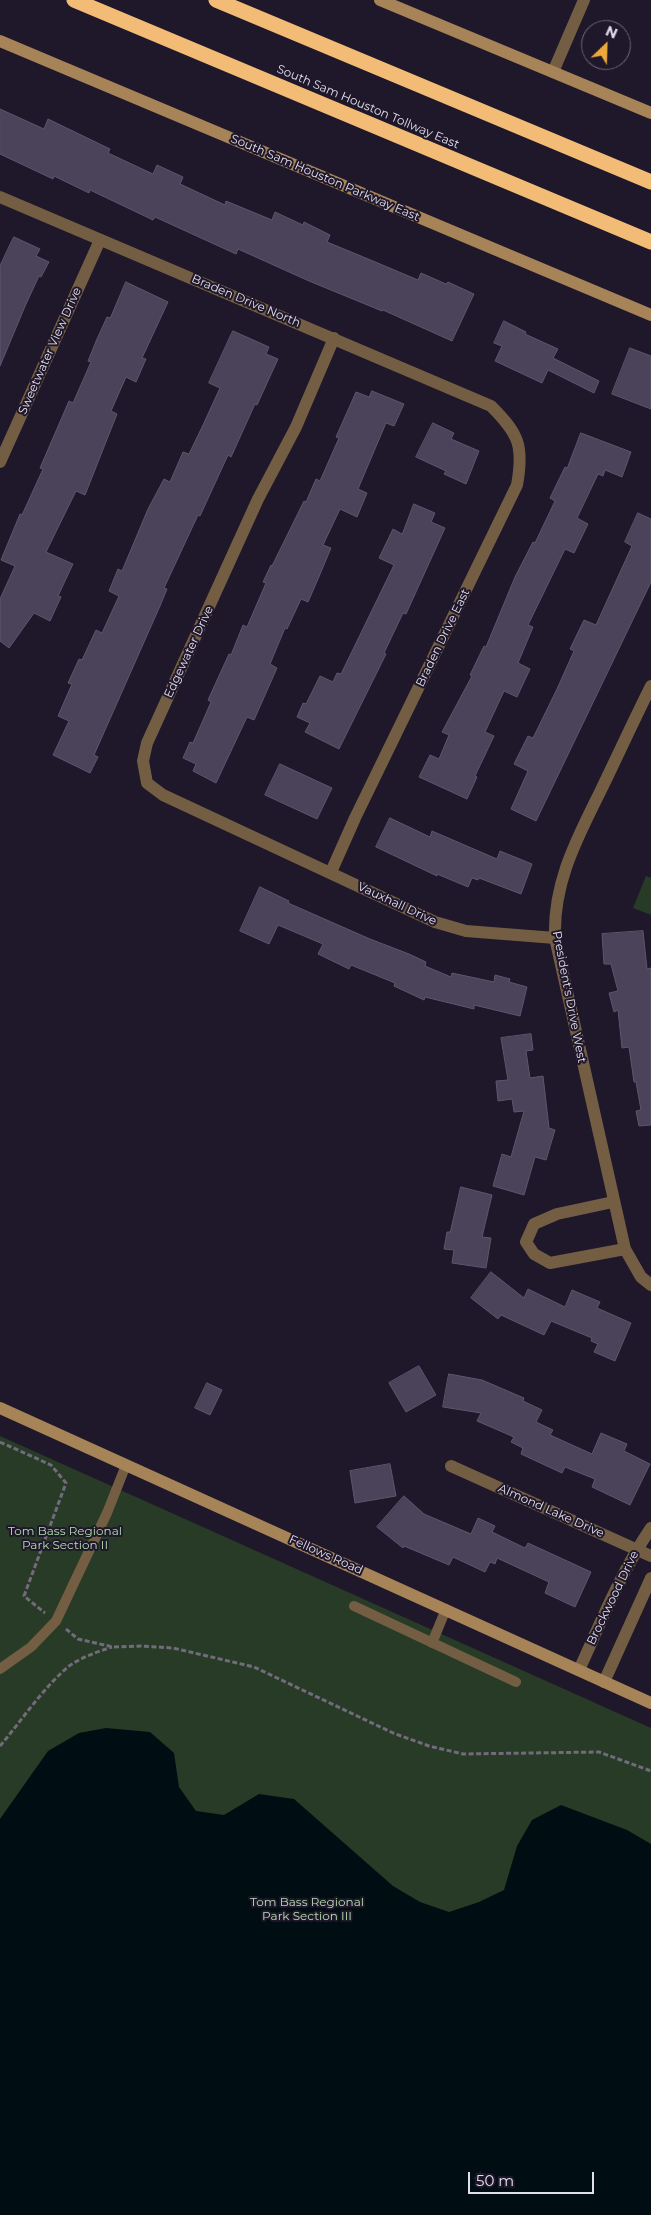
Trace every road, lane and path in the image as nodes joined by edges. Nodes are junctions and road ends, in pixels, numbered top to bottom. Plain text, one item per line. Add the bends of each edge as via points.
1 (74, 0) edge
2 (216, 0) edge
3 (380, 0) edge
4 (584, 0) edge
5 (0, 40) edge
6 (553, 72) junction
7 (651, 113) edge
8 (651, 182) edge
9 (0, 197) edge
10 (100, 240) junction
11 (651, 242) edge
12 (651, 315) edge
13 (334, 338) junction
14 (490, 406) joint
15 (0, 462) edge
16 (651, 686) edge
17 (646, 707) edge
18 (331, 872) junction
19 (555, 938) junction
20 (613, 1202) junction
21 (625, 1249) junction
22 (651, 1285) edge
23 (0, 1408) edge
24 (0, 1442) edge
25 (126, 1465) junction
26 (451, 1466) dead end
27 (651, 1528) edge
28 (636, 1549) junction
29 (651, 1556) edge
30 (651, 1578) edge
31 (354, 1606) dead end
32 (40, 1609) dead end
33 (446, 1609) junction
34 (68, 1631) dead end
35 (432, 1643) junction
36 (112, 1647) junction
37 (0, 1669) edge
38 (579, 1670) junction
39 (516, 1682) dead end
40 (604, 1682) junction
41 (651, 1703) edge
42 (0, 1746) edge
43 (651, 1771) edge

1 - 11 highway, South Sam Houston Tollway East
2 - 8 highway
3 - 6 main road
4 - 6 street
5 - 12 main road, South Sam Houston Parkway East
6 - 7 main road
9 - 10 street, Braden Drive North
10 - 13 street, Braden Drive North
10 - 15 street, Sweetwater View Drive
13 - 14 street, Braden Drive North
13 - 18 street, Edgewater Drive via 296,427 258,499 147,743 143,761 147,783 163,795
14 - 18 street, Braden Drive East via 504,419 517,439 521,461 517,485
16 - 17 street, President's Drive West
17 - 19 street, President's Drive West via 572,850 558,892
18 - 19 street, Vauxhall Drive via 435,922 466,931
19 - 20 street, President's Drive West
20 - 21 street, President's Drive West
20 - 21 street via 557,1214 534,1224 526,1242 534,1254 550,1263
21 - 22 street, President's Drive West via 641,1277
23 - 25 main road, Fellows Road
24 - 32 path via 51,1465 66,1483 24,1596
25 - 33 main road, Fellows Road
25 - 37 lane via 56,1621 31,1647
26 - 28 street, Almond Lake Drive
27 - 28 street, Brockwood Drive
28 - 29 street, Almond Lake Drive
28 - 38 street, Brockwood Drive
30 - 40 street, Brockwood Drive
31 - 35 lane
33 - 35 lane
33 - 38 main road, Fellows Road
34 - 36 path via 78,1640
35 - 39 lane
36 - 42 path via 70,1666
36 - 43 path via 173,1648 254,1667 393,1732 429,1746 463,1754 599,1752
38 - 40 main road, Fellows Road
40 - 41 main road, Fellows Road

